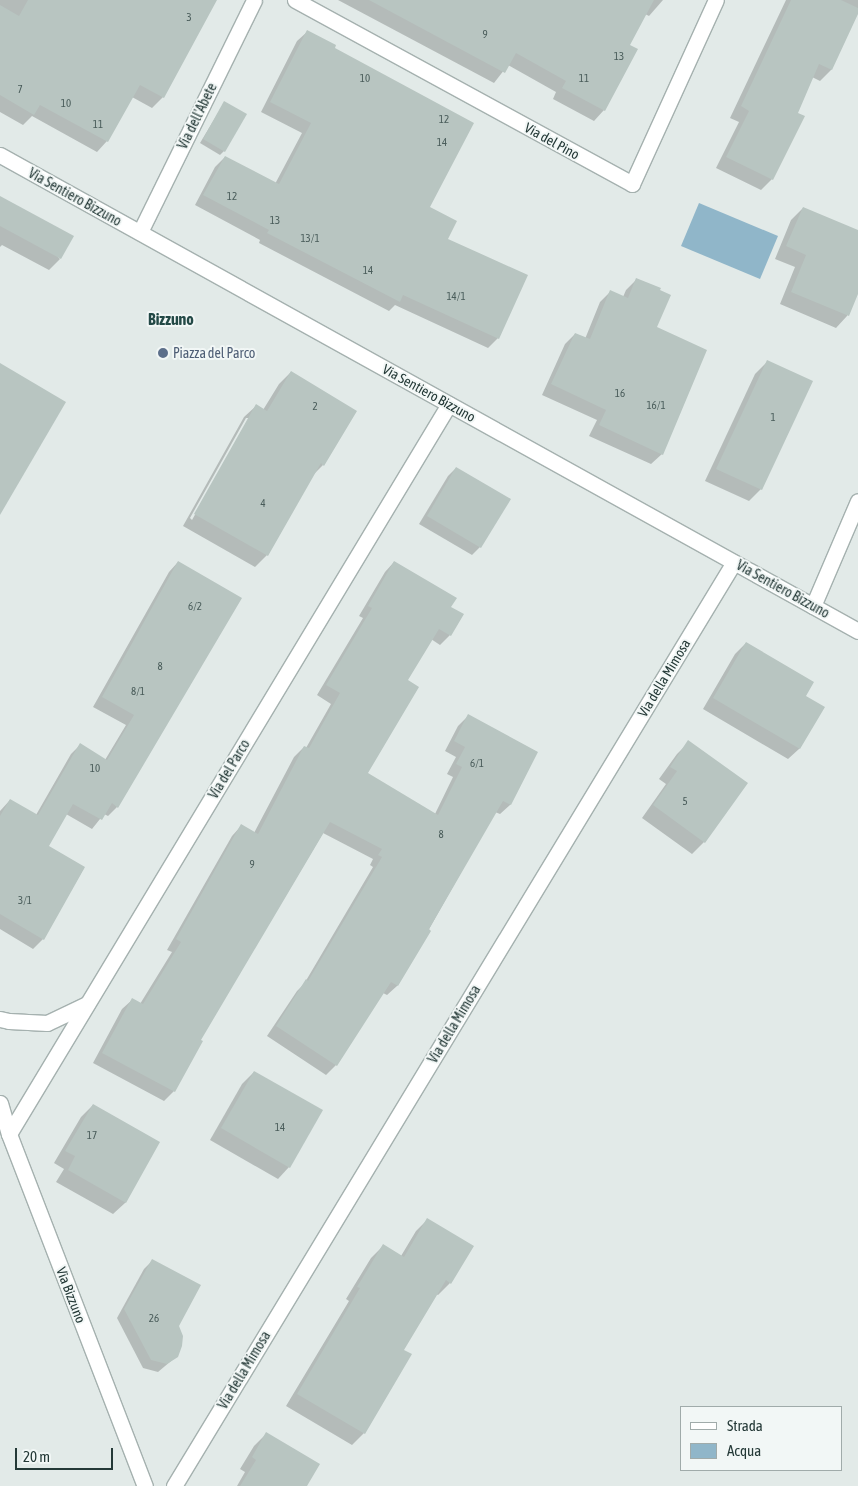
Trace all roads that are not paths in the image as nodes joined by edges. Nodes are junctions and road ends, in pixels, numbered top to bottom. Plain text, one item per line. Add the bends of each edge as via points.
1 (254, 0) edge
2 (295, 0) edge
3 (716, 0) edge
4 (0, 155) edge
5 (140, 232) junction
6 (449, 404) junction
7 (858, 502) edge
8 (734, 562) junction
9 (813, 606) junction
10 (858, 631) edge
11 (87, 1004) junction
12 (0, 1019) edge
13 (0, 1103) edge
14 (8, 1134) junction
15 (145, 1486) edge
16 (174, 1486) edge

1 - 5 street, Via dell'Abete
2 - 3 street, Via del Pino via 632,184
4 - 5 street, Via Sentiero Bizzuno
5 - 6 street, Via Sentiero Bizzuno
6 - 8 street, Via Sentiero Bizzuno
6 - 11 street, Via del Parco
7 - 9 street
8 - 9 street, Via Sentiero Bizzuno
8 - 16 street, Via della Mimosa
9 - 10 street, Via Sentiero Bizzuno
11 - 12 street via 47,1023
11 - 14 street, Via del Parco
13 - 14 street, Via Bizzuno
14 - 15 street, Via Bizzuno

